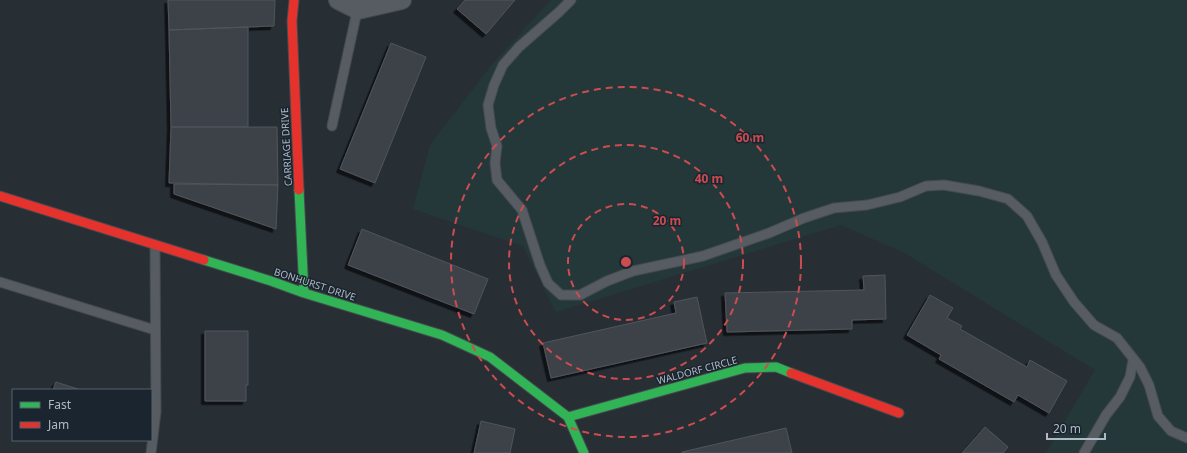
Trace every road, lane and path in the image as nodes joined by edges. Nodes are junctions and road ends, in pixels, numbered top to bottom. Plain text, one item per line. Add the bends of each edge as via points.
1 (294, 0) edge
2 (338, 0) edge
3 (402, 0) edge
4 (571, 0) edge
5 (358, 10) junction
6 (332, 126) dead end
7 (0, 196) edge
8 (155, 245) junction
9 (0, 282) edge
10 (304, 293) junction
11 (156, 330) junction
12 (1133, 360) junction
13 (899, 413) dead end
14 (568, 416) junction
15 (1187, 438) edge
16 (151, 453) edge
17 (584, 453) edge
18 (1084, 453) edge

1 - 10 street, CARRIAGE DRIVE via 292,20
2 - 5 street
3 - 5 street
4 - 12 lane via 503,65 488,105 497,146 497,180 522,210 548,283 561,295 580,295 633,271 703,256 834,208 866,205 900,197 926,186 944,185 1008,199 1027,216 1056,275 1074,302 1094,325 1117,338
5 - 6 lane
7 - 8 street, BONHURST DRIVE
8 - 10 street, BONHURST DRIVE
8 - 11 lane
9 - 11 lane
10 - 14 street, BONHURST DRIVE via 442,335 490,357
11 - 16 lane via 156,412
12 - 15 lane via 1140,367 1149,385 1158,416 1171,431
12 - 18 lane via 1130,377 1120,397 1106,415
13 - 14 street, WALDORF CIRCLE via 776,368 745,368
14 - 17 street, BONHURST DRIVE

